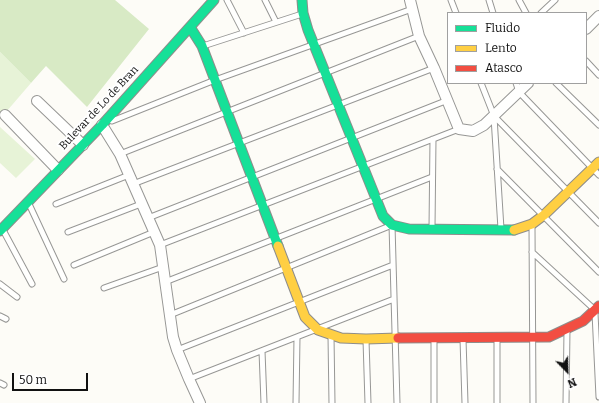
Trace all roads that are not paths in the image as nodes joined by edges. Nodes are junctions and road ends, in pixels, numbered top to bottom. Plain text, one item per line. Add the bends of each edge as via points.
1 (214, 0) edge
2 (227, 0) edge
3 (265, 0) edge
4 (302, 0) edge
5 (451, 0) edge
6 (489, 0) edge
7 (519, 0) edge
8 (555, 0) edge
9 (411, 4) edge
10 (456, 12) edge
11 (493, 12) edge
12 (525, 12) edge
13 (542, 12) edge
14 (303, 13) junction
15 (597, 21) edge
16 (276, 22) junction
17 (190, 27) junction
18 (587, 28) edge
19 (244, 32) junction
20 (419, 36) junction
21 (314, 44) junction
22 (202, 46) junction
23 (587, 62) edge
24 (434, 68) junction
25 (325, 73) junction
26 (599, 75) edge
27 (215, 80) junction
28 (482, 84) edge
29 (557, 84) edge
30 (517, 88) edge
31 (448, 100) junction
32 (37, 101) dead end
33 (338, 105) junction
34 (227, 112) junction
35 (5, 115) dead end
36 (494, 116) junction
37 (102, 125) junction
38 (599, 125) edge
39 (459, 129) junction
40 (351, 138) junction
41 (433, 139) junction
42 (239, 143) junction
43 (83, 145) junction
44 (120, 154) junction
45 (363, 166) junction
46 (497, 169) junction
47 (597, 169) edge
48 (58, 170) junction
49 (252, 177) junction
50 (432, 177) junction
51 (131, 180) junction
52 (568, 192) junction
53 (376, 199) junction
54 (27, 201) junction
55 (56, 204) dead end
56 (141, 204) junction
57 (262, 205) junction
58 (544, 215) junction
59 (148, 218) junction
60 (599, 223) edge
61 (532, 224) junction
62 (392, 225) junction
63 (432, 229) junction
64 (1, 230) edge
65 (501, 230) junction
66 (68, 232) dead end
67 (154, 232) junction
68 (275, 239) junction
69 (160, 245) junction
70 (532, 252) junction
71 (74, 265) dead end
72 (394, 265) junction
73 (163, 267) junction
74 (286, 268) junction
75 (599, 272) edge
76 (64, 279) dead end
77 (165, 282) junction
78 (0, 284) edge
79 (32, 284) dead end
80 (104, 288) dead end
81 (17, 297) dead end
82 (394, 299) junction
83 (299, 301) junction
84 (598, 310) edge
85 (170, 315) junction
86 (0, 316) edge
87 (6, 319) dead end
88 (318, 330) junction
89 (567, 330) junction
90 (331, 334) junction
91 (496, 337) junction
92 (532, 337) junction
93 (297, 338) junction
94 (396, 338) junction
95 (434, 338) junction
96 (463, 338) junction
97 (366, 339) junction
98 (177, 350) junction
99 (262, 351) junction
100 (598, 372) edge
101 (189, 379) junction
102 (599, 397) edge
103 (200, 403) edge
104 (264, 403) edge
105 (296, 403) edge
106 (332, 403) edge
107 (368, 403) edge
108 (397, 403) edge
109 (434, 403) edge
110 (465, 403) edge
111 (497, 403) edge
112 (532, 403) edge
113 (566, 403) edge

1 - 17 street, Bulevar de Lo de Bran
2 - 19 lane
3 - 16 lane
4 - 14 street
5 - 10 lane
6 - 11 lane
7 - 12 lane
8 - 13 lane
9 - 20 street
9 - 21 lane
14 - 16 lane
14 - 21 street
15 - 18 street
16 - 19 lane
17 - 22 street
17 - 37 street, Bulevar de Lo de Bran
19 - 22 lane
20 - 24 street
20 - 25 lane
21 - 25 street
21 - 27 lane
22 - 27 street
23 - 26 lane
24 - 31 street
24 - 33 lane
25 - 33 street
25 - 34 lane
27 - 34 street
27 - 37 lane
28 - 36 lane
29 - 38 lane
30 - 36 street
30 - 47 lane
31 - 39 street
31 - 40 lane
32 - 43 street
33 - 40 street
33 - 42 lane
34 - 42 street
34 - 44 lane
35 - 48 street
36 - 39 street via 473,131
36 - 46 lane
36 - 52 lane
37 - 43 street, Bulevar de Lo de Bran
37 - 44 street
39 - 41 lane
40 - 45 street
40 - 49 lane
41 - 45 lane
41 - 50 lane
42 - 49 street
42 - 51 lane
43 - 48 street, Bulevar de Lo de Bran
44 - 51 street
45 - 53 street
45 - 57 lane
46 - 58 lane
46 - 65 lane
47 - 52 street
48 - 54 street, Bulevar de Lo de Bran
49 - 57 street
49 - 59 lane
50 - 53 lane
50 - 63 lane
51 - 55 lane
51 - 56 street
52 - 58 street
52 - 60 lane
53 - 62 street via 383,216
53 - 68 lane
54 - 64 street, Bulevar de Lo de Bran
54 - 76 lane
56 - 59 street
56 - 66 lane
57 - 68 street
57 - 69 lane
58 - 61 street
58 - 75 lane
59 - 67 street
61 - 65 street via 515,230
61 - 70 lane
62 - 63 street via 410,229
62 - 72 lane
62 - 74 lane
63 - 65 street
64 - 79 lane
67 - 69 street
67 - 71 lane
68 - 74 street
68 - 77 lane
69 - 73 street
70 - 84 lane
70 - 92 lane
72 - 82 lane
72 - 83 lane
73 - 77 street
73 - 80 lane
74 - 83 street
74 - 85 lane
77 - 85 street
78 - 81 lane
82 - 88 lane
82 - 94 lane
83 - 88 street via 305,317
83 - 98 lane
84 - 89 street
84 - 100 lane
85 - 98 street
86 - 87 lane
88 - 90 street
88 - 93 lane
89 - 92 street via 549,337
89 - 113 lane
90 - 97 street via 341,338
90 - 106 lane
91 - 92 street
91 - 96 street
91 - 111 lane
92 - 112 lane
93 - 99 lane
93 - 105 lane
94 - 95 street
94 - 97 street
94 - 108 lane
95 - 96 street
95 - 109 lane
96 - 110 lane
97 - 107 lane
98 - 101 street
99 - 101 lane
99 - 104 lane
100 - 102 lane
101 - 103 street

